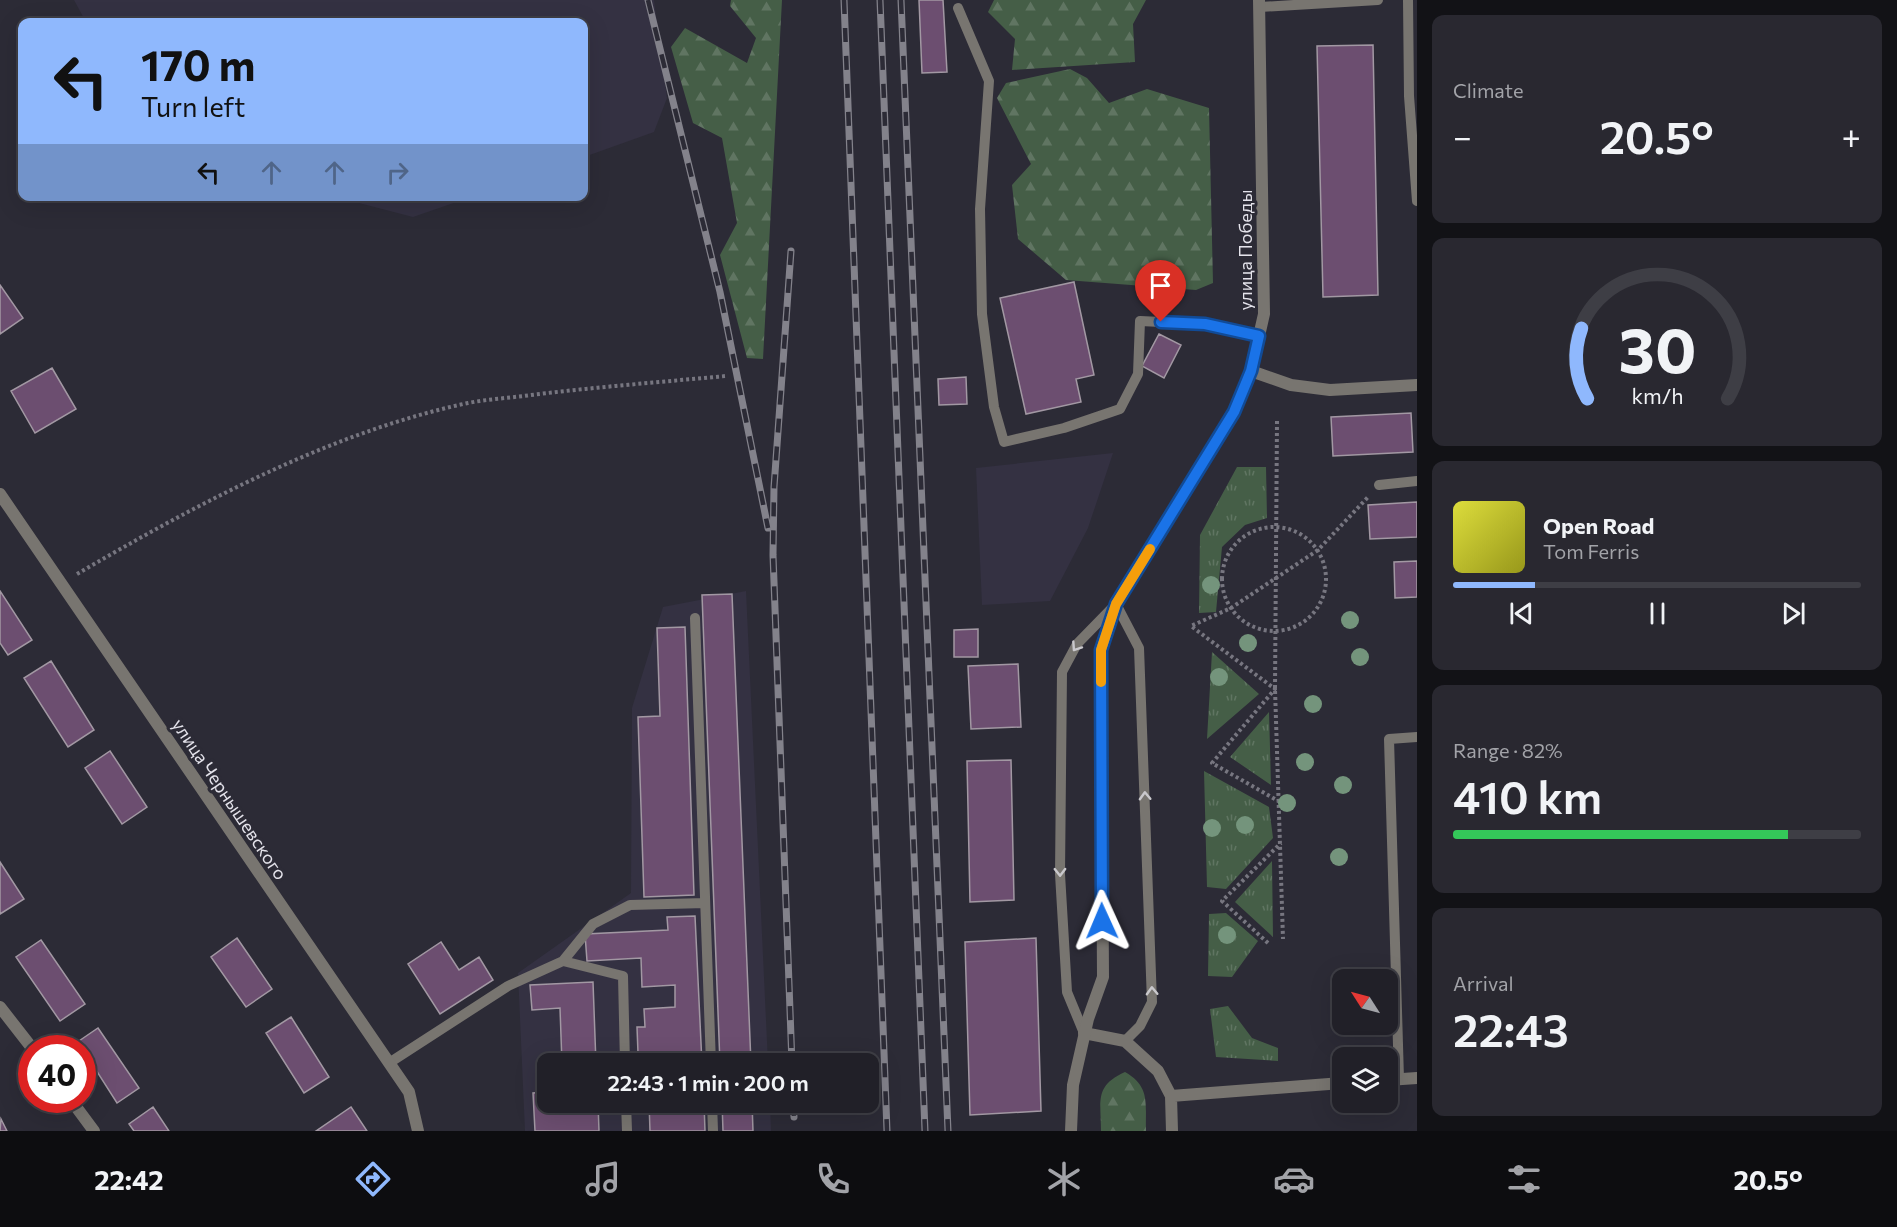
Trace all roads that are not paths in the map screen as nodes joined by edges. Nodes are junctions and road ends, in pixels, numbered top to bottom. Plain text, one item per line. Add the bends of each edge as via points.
1 (1378, 0) edge
2 (1408, 0) edge
3 (1259, 4) edge
4 (958, 8) dead end
5 (1413, 96) edge
6 (1417, 201) edge
7 (1259, 336) junction
8 (1251, 371) junction
9 (1417, 385) edge
10 (1417, 481) edge
11 (1379, 485) road end
12 (0, 494) edge
13 (1116, 604) junction
14 (695, 618) dead end
15 (1417, 737) edge
16 (705, 903) junction
17 (563, 961) junction
18 (0, 1007) edge
19 (1084, 1033) junction
20 (22, 1035) edge
21 (1125, 1041) junction
22 (1393, 1047) edge
23 (625, 1053) edge
24 (711, 1053) edge
25 (389, 1063) junction
26 (1417, 1078) edge
27 (1398, 1080) edge
28 (1332, 1084) edge
29 (1171, 1096) junction
30 (81, 1113) edge
31 (626, 1113) edge
32 (712, 1113) edge
33 (94, 1131) edge
34 (418, 1131) edge
35 (627, 1131) edge
36 (713, 1131) edge
37 (1071, 1131) edge
38 (1172, 1131) edge

1 - 3 lane
2 - 5 lane
3 - 7 street, улица Победы via 1264,314
4 - 7 lane via 989,81 980,209 982,314 994,408 1004,442 1120,409 1138,374 1140,321 1205,324
5 - 6 lane
7 - 8 street, улица Победы
8 - 9 street via 1291,385 1330,390
8 - 13 street, улица Победы via 1234,412
10 - 11 lane
12 - 25 street, улица Чернышевского
13 - 19 street, улица Победы via 1101,650 1103,977
13 -> 19 lane via 1077,644 1062,672 1060,874 1067,992
21 -> 13 lane via 1140,1026 1152,1002 1139,648
14 - 16 lane
15 - 22 lane via 1389,739
16 - 17 lane via 630,905 593,924
16 - 24 lane
17 - 23 lane via 623,976
17 - 25 lane via 508,986
18 - 20 street
19 - 21 street
19 - 37 street, улица Победы via 1073,1086
21 - 29 street via 1158,1071
25 - 34 street, улица Чернышевского via 409,1092
26 - 27 street
28 - 29 street
29 - 38 street
30 - 33 street
31 - 35 lane
32 - 36 lane

